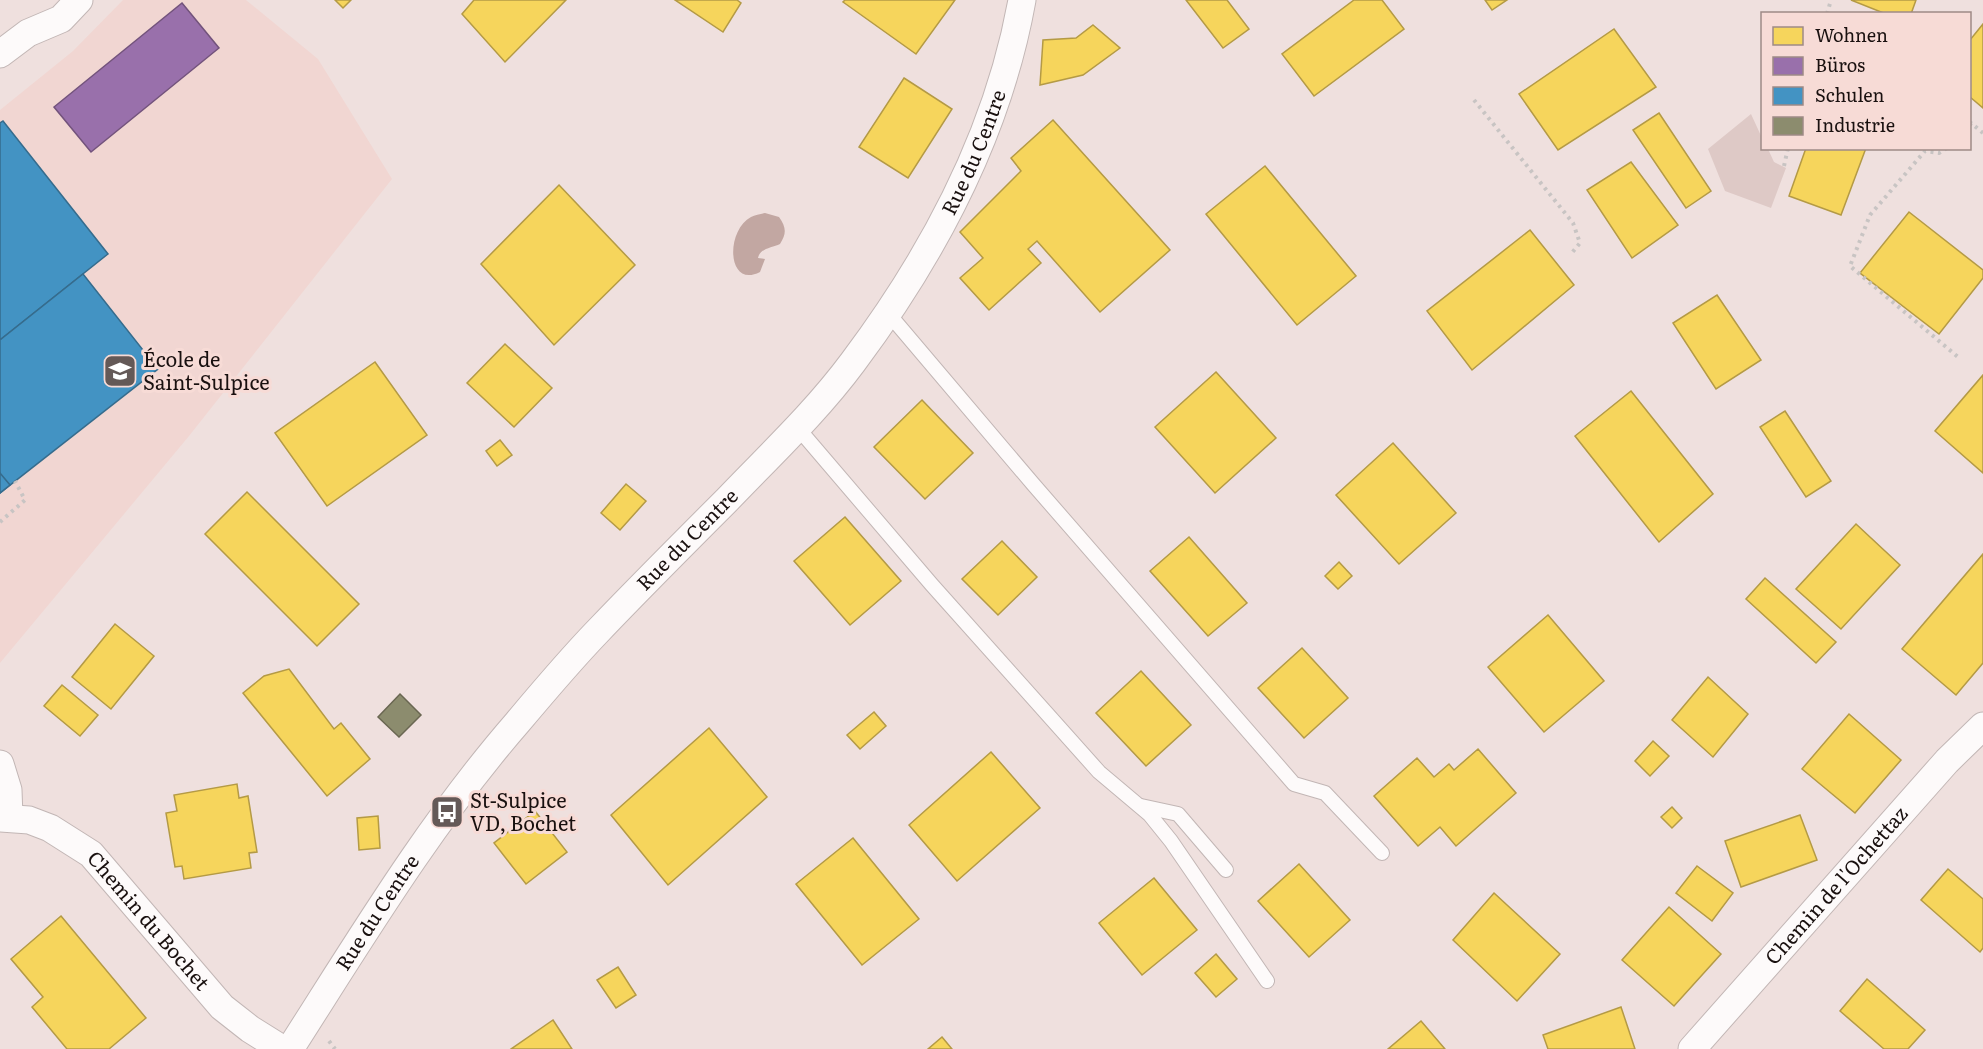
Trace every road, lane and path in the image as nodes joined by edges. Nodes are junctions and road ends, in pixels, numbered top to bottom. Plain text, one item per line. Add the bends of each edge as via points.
1 (79, 0) edge
2 (1022, 0) edge
3 (0, 54) edge
4 (1474, 100) dead end
5 (1971, 123) edge
6 (1983, 133) edge
7 (1788, 150) edge
8 (1944, 150) edge
9 (1784, 166) dead end
10 (1571, 254) dead end
11 (888, 313) junction
12 (1958, 357) dead end
13 (797, 427) junction
14 (15, 481) dead end
15 (0, 522) edge
16 (1983, 726) edge
17 (0, 764) edge
18 (1140, 806) junction
19 (4, 818) edge
20 (1382, 853) dead end
21 (1226, 870) dead end
22 (1267, 981) dead end
23 (282, 1049) edge
24 (290, 1049) edge
25 (1692, 1049) edge

1 - 3 street via 61,19 28,33
2 - 11 street, Rue du Centre via 996,105 972,166 948,215
4 - 10 path via 1573,223 1580,243
5 - 6 path
7 - 9 path
8 - 12 path via 1925,151 1870,215 1850,266
11 - 13 street, Rue du Centre via 852,364
11 - 20 lane via 1294,784 1325,793
13 - 18 lane via 1092,763
13 - 24 street, Rue du Centre via 597,632 494,750 406,871
14 - 15 path via 25,500
16 - 25 street, Chemin de l'Ochettaz via 1947,761
17 - 19 street via 8,790
18 - 21 lane via 1178,814
18 - 22 lane via 1171,841
19 - 23 street, Chemin du Bochet via 29,820 50,828 91,854 222,1007

